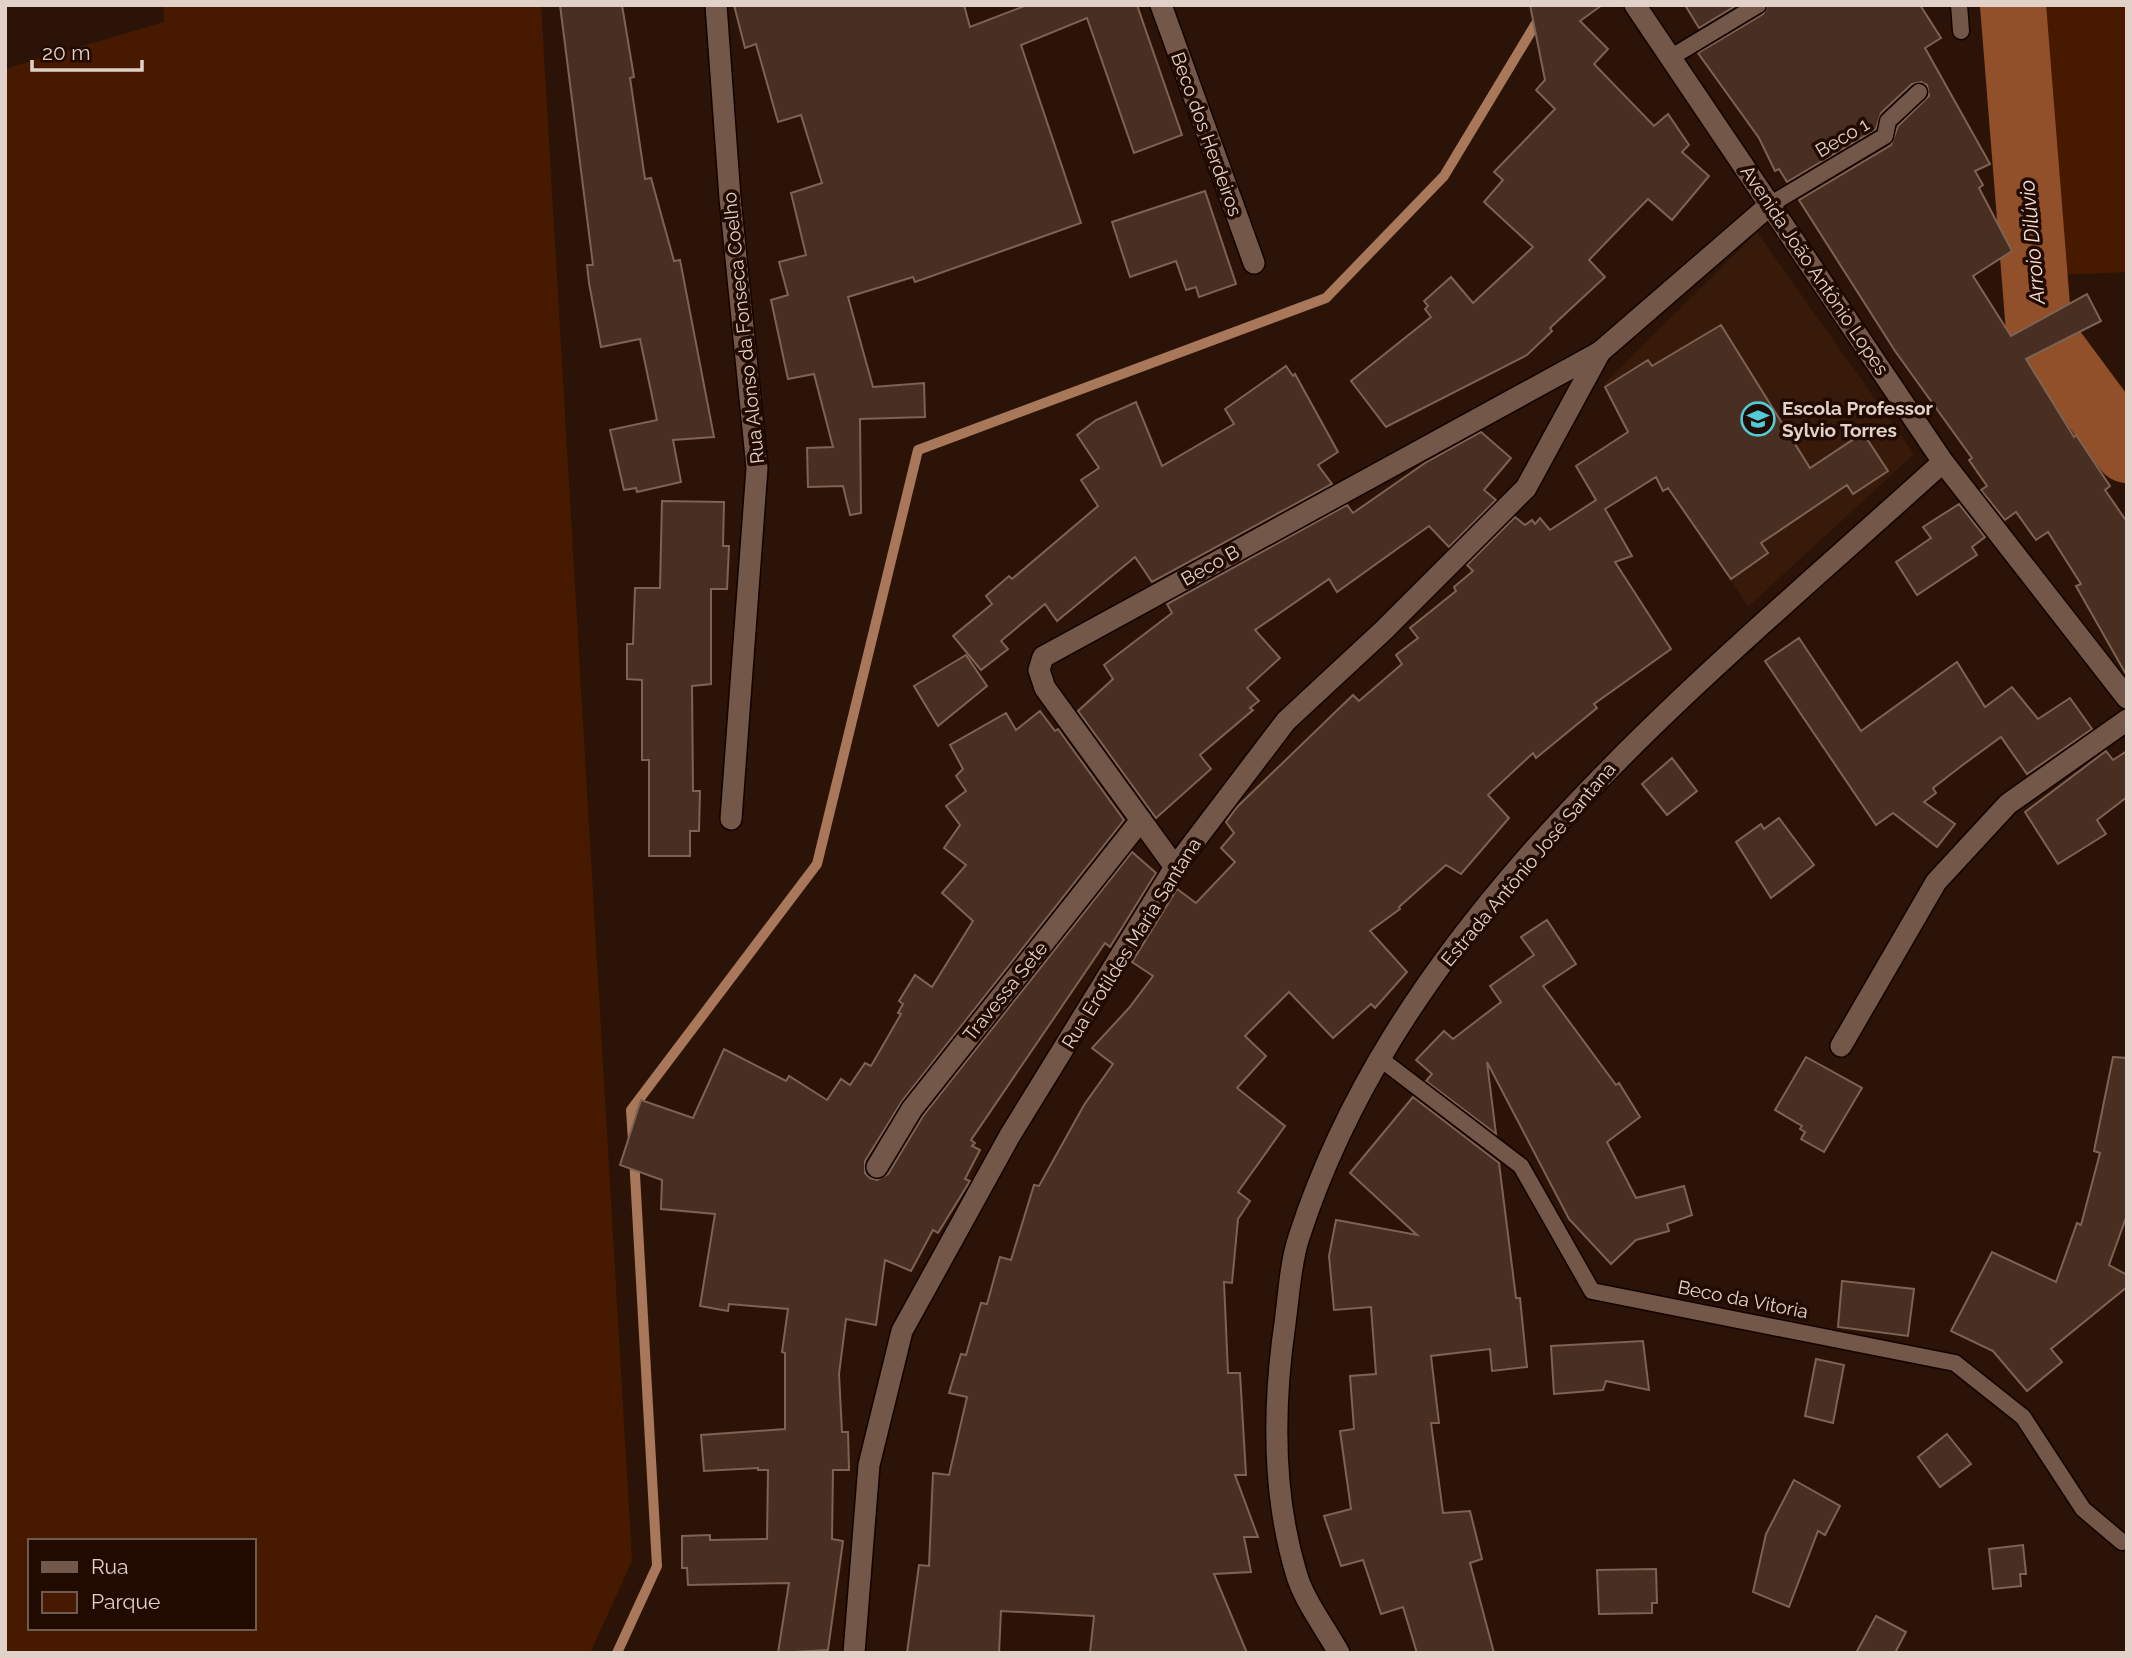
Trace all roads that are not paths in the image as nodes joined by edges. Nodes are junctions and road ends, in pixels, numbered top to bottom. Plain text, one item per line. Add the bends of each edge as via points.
1 (716, 5) edge
2 (1161, 5) edge
3 (1635, 5) edge
4 (1758, 5) edge
5 (1959, 5) edge
6 (1961, 31) dead end
7 (1670, 58) junction
8 (1919, 92) dead end
9 (1771, 204) junction
10 (1254, 263) dead end
11 (1600, 352) junction
12 (1943, 462) junction
13 (2127, 698) edge
14 (2127, 720) edge
15 (731, 819) dead end
16 (1141, 820) junction
17 (1175, 867) junction
18 (1841, 1046) dead end
19 (1378, 1057) junction
20 (877, 1167) dead end
21 (2127, 1541) edge
22 (854, 1653) edge
23 (1339, 1653) edge

1 - 15 street, Rua Alonso da Fonseca Coelho via 757,468
2 - 10 street, Beco dos Herdeiros
3 - 7 street, Avenida João Antônio Lopes
4 - 7 lane
5 - 6 lane
7 - 9 street, Avenida João Antônio Lopes
8 - 9 lane, Beco 1 via 1888,121 1885,136
9 - 11 street, Rua Erotildes Maria Santana
9 - 12 street, Avenida João Antônio Lopes
11 - 16 street, Beco B via 1043,657 1039,670 1045,688
11 - 17 street, Rua Erotildes Maria Santana via 1526,488 1286,720
12 - 13 street, Avenida João Antônio Lopes
12 - 19 street, Estrada Antônio José Santana via 1613,763 1460,938
14 - 18 street via 2008,804 1936,882
16 - 17 street, Beco B
16 - 20 street, Travessa Sete via 912,1109
17 - 22 street, Rua Erotildes Maria Santana via 1009,1137 902,1331 869,1465
19 - 21 lane, Beco da Vitoria via 1521,1166 1592,1291 1955,1363 2023,1417 2083,1509 2122,1542
19 - 23 street, Estrada Antônio José Santana via 1339,1137 1298,1240 1279,1366 1278,1478 1298,1578

